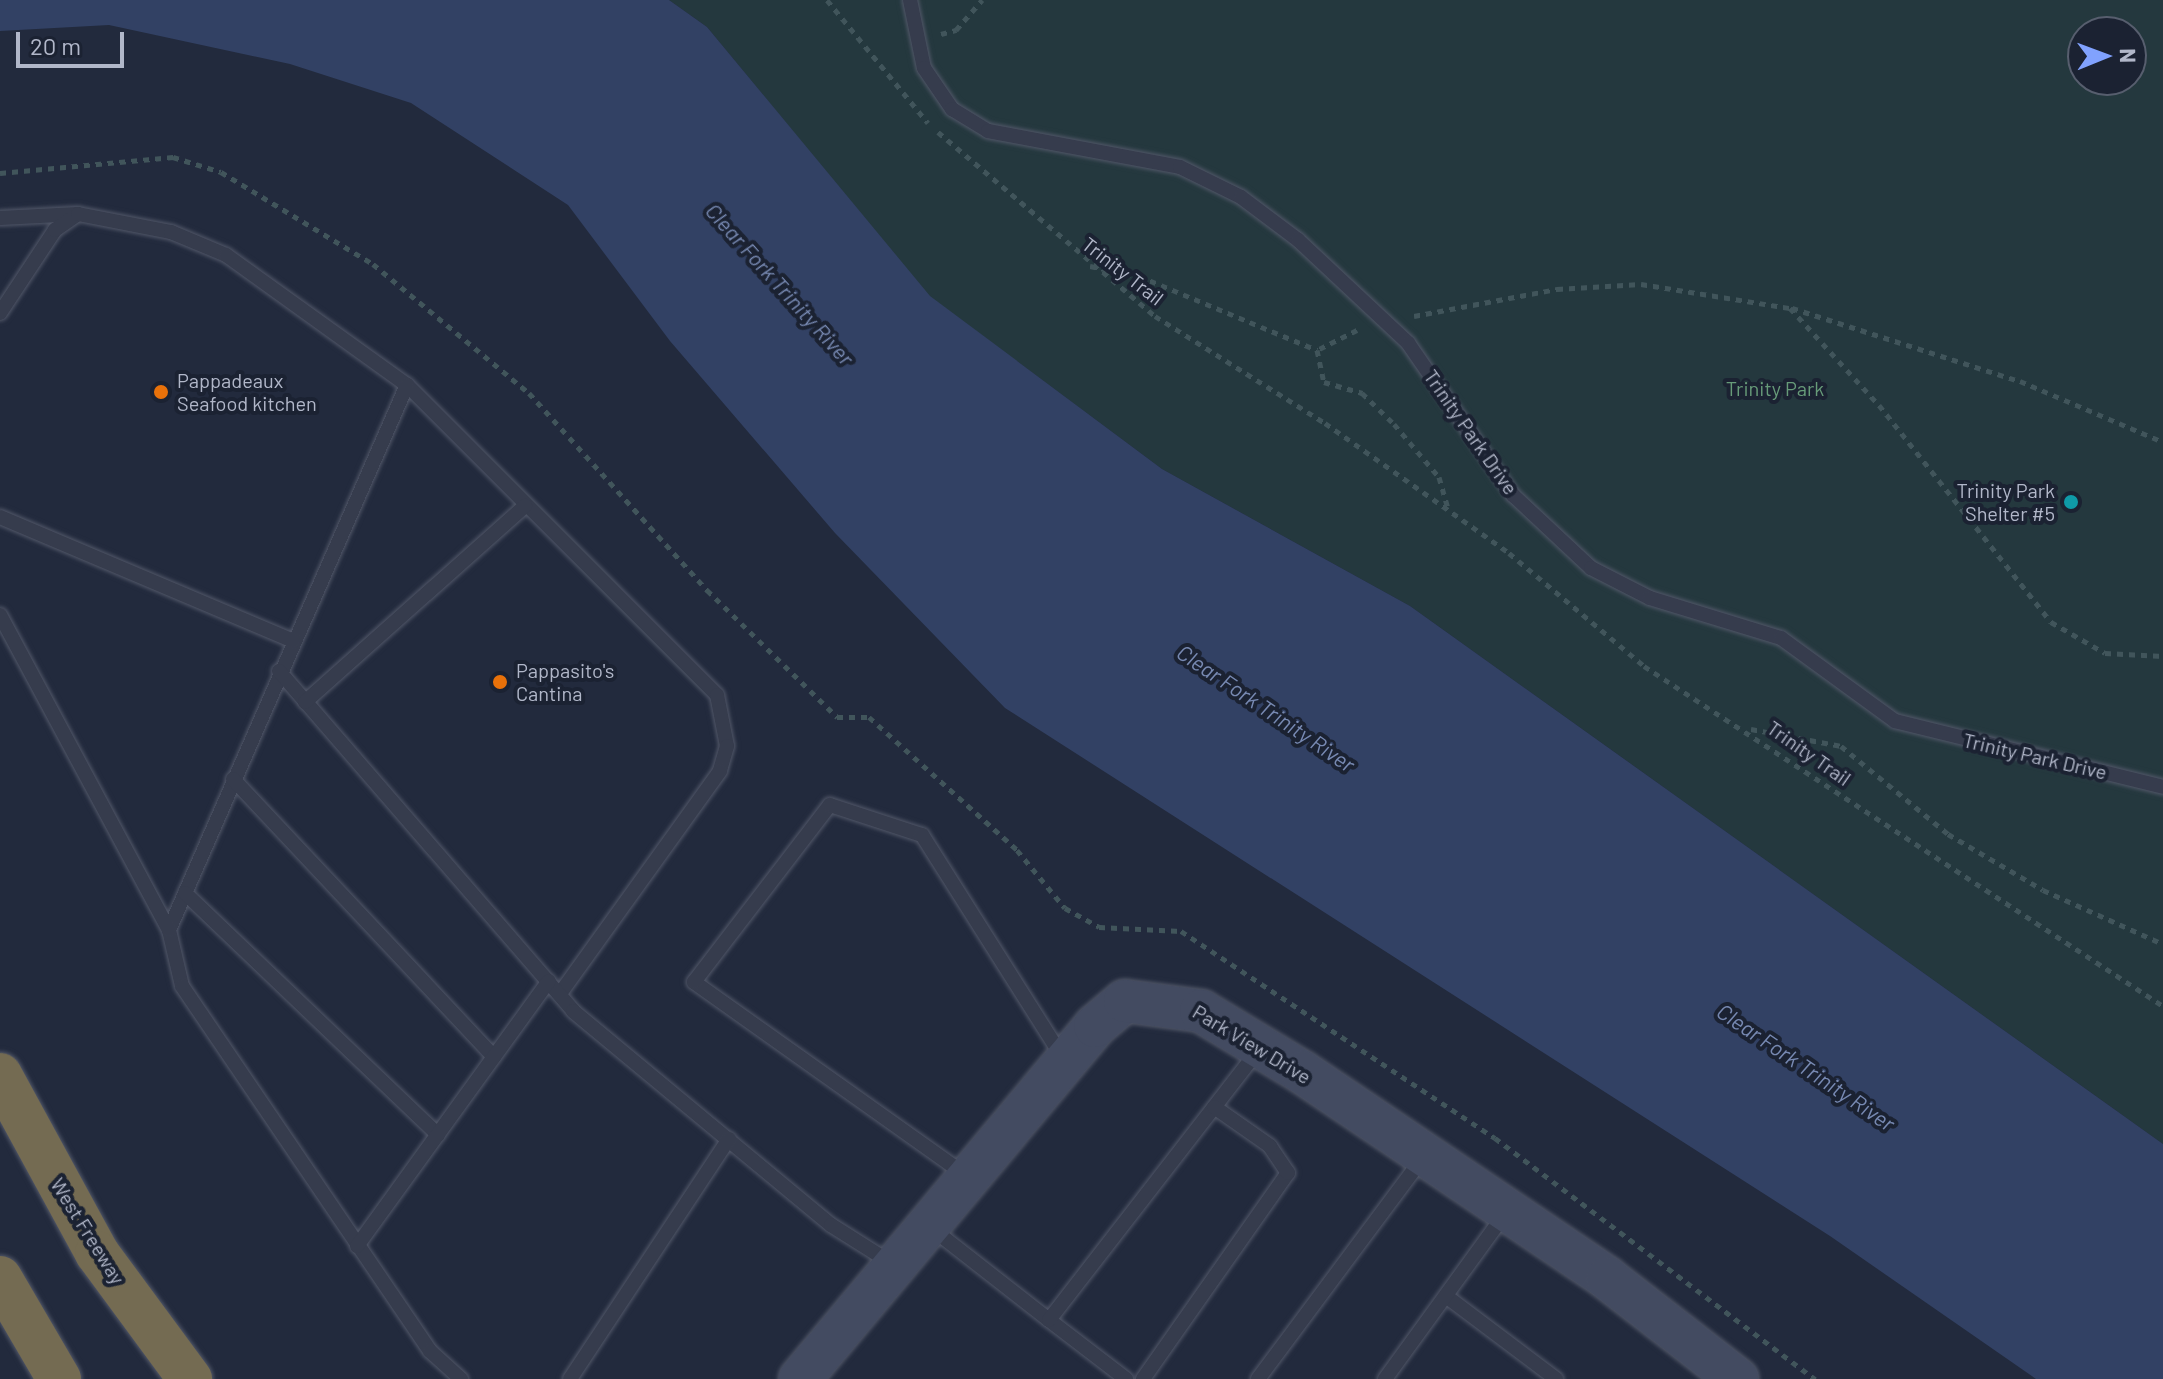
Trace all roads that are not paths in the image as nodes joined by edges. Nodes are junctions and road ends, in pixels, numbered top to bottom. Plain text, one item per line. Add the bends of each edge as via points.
1 (910, 0) edge
2 (78, 214) junction
3 (0, 218) edge
4 (0, 313) edge
5 (407, 385) junction
6 (525, 506) junction
7 (0, 517) edge
8 (0, 615) edge
9 (293, 641) junction
10 (279, 671) junction
11 (305, 702) junction
12 (233, 779) junction
13 (2163, 787) edge
14 (185, 893) junction
15 (169, 930) junction
16 (549, 981) junction
17 (560, 994) junction
18 (1260, 1047) junction
19 (494, 1057) junction
20 (1065, 1061) junction
21 (0, 1075) edge
22 (1214, 1107) junction
23 (438, 1135) junction
24 (729, 1139) junction
25 (1425, 1155) junction
26 (969, 1177) junction
27 (1507, 1211) junction
28 (928, 1225) junction
29 (357, 1246) junction
30 (895, 1266) junction
31 (0, 1278) edge
32 (1446, 1296) junction
33 (1049, 1320) junction
34 (59, 1379) edge
35 (190, 1379) edge
36 (461, 1379) edge
37 (570, 1379) edge
38 (800, 1379) edge
39 (1126, 1379) edge
40 (1143, 1379) edge
41 (1258, 1379) edge
42 (1385, 1379) edge
43 (1556, 1379) edge
44 (1737, 1379) edge

1 - 13 lane, Trinity Park Drive via 924,68 952,109 988,131 1180,167 1264,214 1385,323 1461,412 1513,495 1591,568 1650,598 1781,638 1895,721
2 - 3 lane
2 - 4 lane via 55,230
2 - 5 lane via 171,232 226,255
5 - 6 lane
5 - 9 lane
6 - 11 lane
6 - 17 lane via 717,695 727,746 720,771
7 - 9 lane
8 - 15 lane
9 - 10 lane
10 - 11 lane
10 - 12 lane
11 - 16 lane
12 - 14 lane
12 - 19 lane
14 - 15 lane
14 - 23 lane
15 - 29 lane via 182,986
16 - 17 lane
16 - 19 lane
17 - 24 lane
18 - 20 street, Park View Drive via 1180,1003 1125,1001
18 - 22 lane
18 - 25 street, Park View Drive
19 - 23 lane
20 - 26 street, Park View Drive
20 - 26 lane via 922,835 830,805 694,982
21 - 35 highway, West Freeway via 97,1253
22 - 33 lane
22 - 40 lane via 1270,1146 1288,1173
23 - 29 lane
24 - 30 lane via 831,1225
24 - 37 lane
25 - 27 street, Park View Drive
25 - 41 lane
26 - 28 street, Park View Drive
27 - 32 lane
27 - 44 street, Park View Drive
28 - 30 street, Park View Drive
28 - 33 lane
29 - 36 lane via 430,1351
30 - 38 street, Park View Drive
31 - 34 highway
32 - 42 lane
32 - 43 lane
33 - 39 lane

